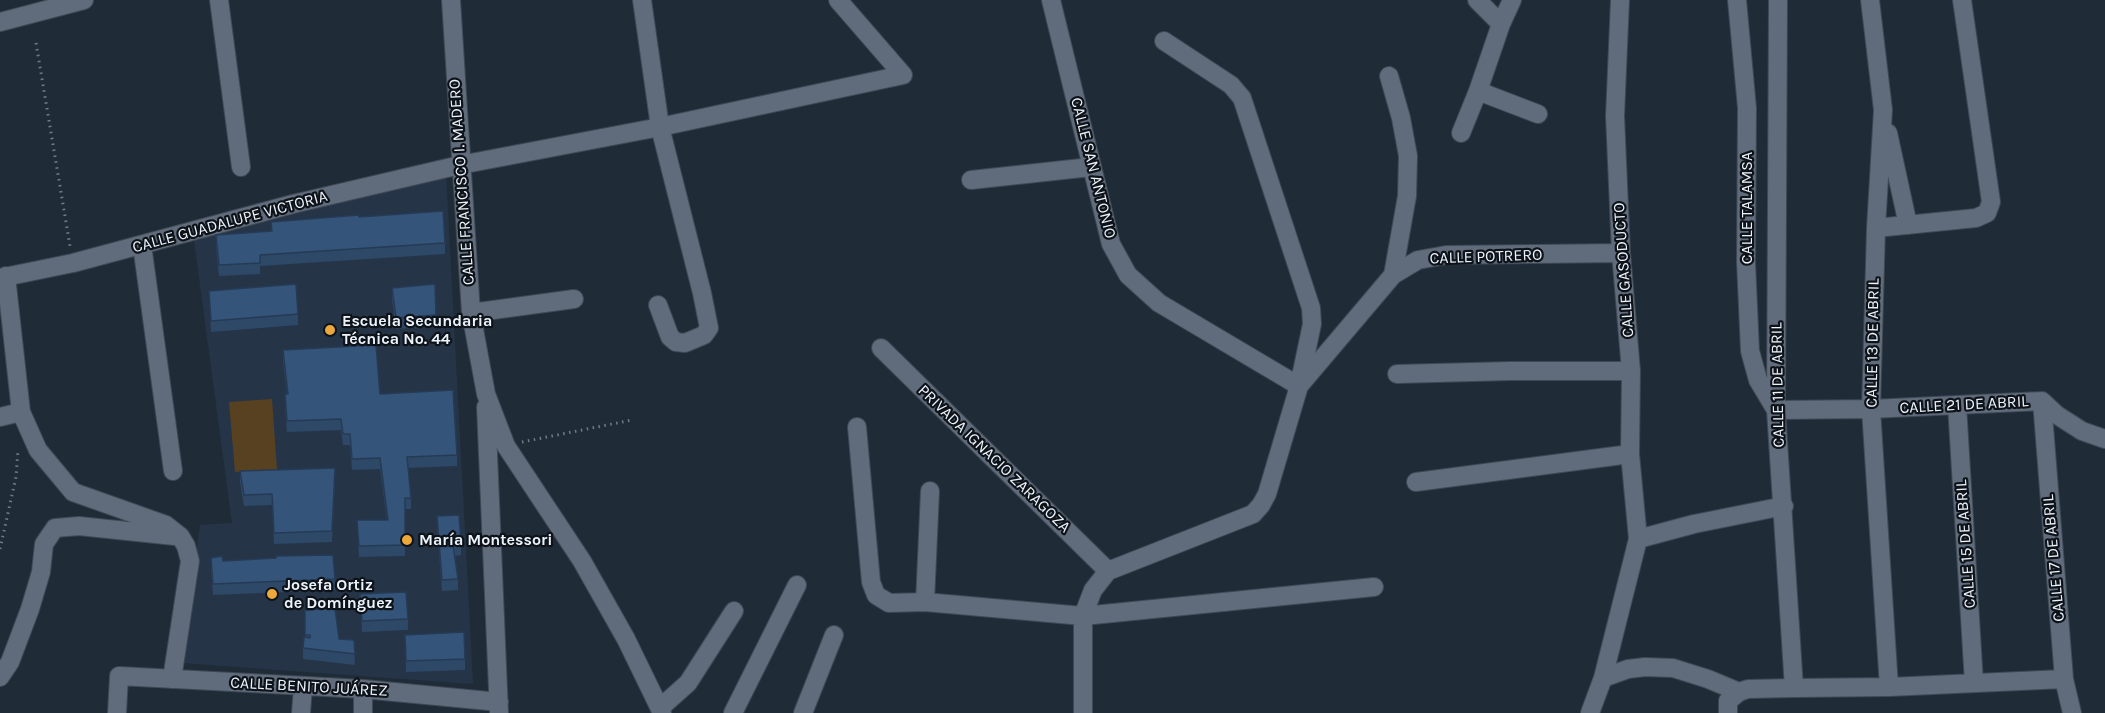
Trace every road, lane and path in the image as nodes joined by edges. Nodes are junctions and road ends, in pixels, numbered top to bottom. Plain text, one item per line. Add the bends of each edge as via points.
1 (84, 0) edge
2 (219, 0) edge
3 (451, 0) edge
4 (642, 0) edge
5 (838, 0) edge
6 (1051, 0) edge
7 (1477, 0) edge
8 (1512, 0) edge
9 (1620, 0) edge
10 (1737, 0) edge
11 (1778, 0) edge
12 (1870, 0) edge
13 (1962, 0) edge
14 (0, 22) edge
15 (1501, 24) junction
16 (1164, 41) dead end
17 (36, 44) dead end
18 (1389, 76) dead end
19 (1478, 91) junction
20 (1883, 110) junction
21 (1538, 114) dead end
22 (660, 127) junction
23 (1461, 133) dead end
24 (460, 165) junction
25 (241, 167) dead end
26 (1091, 167) junction
27 (971, 180) dead end
28 (1908, 225) junction
29 (1876, 228) junction
30 (142, 245) junction
31 (1621, 253) junction
32 (73, 262) junction
33 (1393, 275) junction
34 (3, 277) edge
35 (574, 299) dead end
36 (658, 306) dead end
37 (471, 313) junction
38 (880, 348) dead end
39 (1631, 371) junction
40 (1397, 374) dead end
41 (1299, 386) junction
42 (486, 394) junction
43 (2042, 401) junction
44 (1957, 405) junction
45 (1871, 409) junction
46 (1776, 410) junction
47 (21, 412) junction
48 (0, 417) edge
49 (632, 420) dead end
50 (857, 427) dead end
51 (2105, 438) edge
52 (19, 445) dead end
53 (506, 446) junction
54 (1630, 454) junction
55 (173, 471) dead end
56 (1416, 482) dead end
57 (930, 491) dead end
58 (1784, 507) junction
59 (180, 536) junction
60 (1638, 539) junction
61 (0, 549) edge
62 (1108, 571) junction
63 (797, 585) dead end
64 (1374, 587) dead end
65 (925, 602) junction
66 (734, 610) dead end
67 (1083, 616) junction
68 (834, 635) dead end
69 (0, 677) edge
70 (1603, 678) junction
71 (172, 679) junction
72 (2064, 679) junction
73 (1974, 683) junction
74 (303, 687) junction
75 (1888, 687) junction
76 (1794, 688) junction
77 (363, 689) junction
78 (1739, 692) junction
79 (499, 707) edge
80 (661, 710) edge
81 (117, 713) edge
82 (301, 713) edge
83 (363, 713) edge
84 (733, 713) edge
85 (803, 713) edge
86 (1083, 713) edge
87 (1590, 713) edge
88 (1728, 713) edge
89 (2072, 713) edge

1 - 14 street
2 - 25 street
3 - 24 street, CALLE FRANCISCO I. MADERO
4 - 22 street
5 - 22 street, CALLE GUADALUPE VICTORIA via 903,75
6 - 26 street, CALLE SAN ANTONIO
7 - 15 street
8 - 15 street
9 - 31 street, CALLE GASODUCTO via 1616,116
10 - 46 street, CALLE TALAMSA via 1747,108 1750,351 1758,380
11 - 46 street, CALLE 11 DE ABRIL
12 - 20 street, CALLE 13 DE ABRIL
13 - 28 street via 1991,202 1987,213 1976,218
15 - 19 street
16 - 41 street via 1231,85 1242,98 1311,308 1312,324
17 - 32 path
18 - 33 street via 1408,156 1407,196
19 - 21 street
19 - 23 street
20 - 28 street
20 - 29 street, CALLE 13 DE ABRIL
22 - 24 street, CALLE GUADALUPE VICTORIA
22 - 36 street via 709,328 685,343 676,342 670,337
24 - 30 street, CALLE GUADALUPE VICTORIA
24 - 37 street, CALLE FRANCISCO I. MADERO
26 - 27 street
26 - 41 street, CALLE SAN ANTONIO via 1111,244 1128,275 1159,303
28 - 29 street
29 - 45 street, CALLE 13 DE ABRIL
30 - 32 street, CALLE GUADALUPE VICTORIA
30 - 55 street
31 - 33 street, CALLE POTRERO via 1446,255 1418,260
31 - 39 street, CALLE GASODUCTO
32 - 34 street, CALLE GUADALUPE VICTORIA
33 - 41 street, CALLE POTRERO
34 - 47 street
35 - 37 street
37 - 42 street, CALLE FRANCISCO I. MADERO
38 - 62 street, PRIVADA IGNACIO ZARAGOZA
39 - 40 street
39 - 54 street, CALLE GASODUCTO
41 - 62 street via 1267,494 1253,514
42 - 53 street, CALLE FRANCISCO I. MADERO
42 - 79 street
43 - 44 street, CALLE 21 DE ABRIL
43 - 51 street, CALLE 21 DE ABRIL via 2082,431
43 - 72 street, CALLE 17 DE ABRIL
44 - 45 street, CALLE 21 DE ABRIL
44 - 73 street, CALLE 15 DE ABRIL
45 - 46 street, CALLE 21 DE ABRIL
45 - 75 street, CALLE 13 DE ABRIL
46 - 58 street, CALLE 11 DE ABRIL
47 - 48 street
47 - 59 street via 38,450 73,492 166,525
49 - 53 path
50 - 65 street via 871,582 876,596 889,603
52 - 61 path
53 - 80 street, CALLE FRANCISCO I. MADERO via 582,561
54 - 56 street
54 - 60 street, CALLE GASODUCTO
57 - 65 street
58 - 60 street
58 - 76 street, CALLE 11 DE ABRIL
59 - 69 street via 79,526 55,528 44,544 30,609 10,662
59 - 71 street via 190,561
60 - 70 street, CALLE GASODUCTO
62 - 67 street via 1093,590
63 - 84 street
64 - 67 street
65 - 67 street
66 - 80 street via 688,683
67 - 86 street
68 - 85 street
70 - 78 street via 1628,669 1673,668
70 - 87 street, CALLE GASODUCTO
71 - 74 street, CALLE BENITO JUÁREZ
71 - 81 street, CALLE BENITO JUÁREZ via 119,676
72 - 73 street
72 - 89 street, CALLE 17 DE ABRIL
73 - 75 street
74 - 77 street, CALLE BENITO JUÁREZ
74 - 82 street
75 - 76 street
76 - 78 street
77 - 79 street, CALLE BENITO JUÁREZ
77 - 83 street
78 - 88 street via 1728,700

